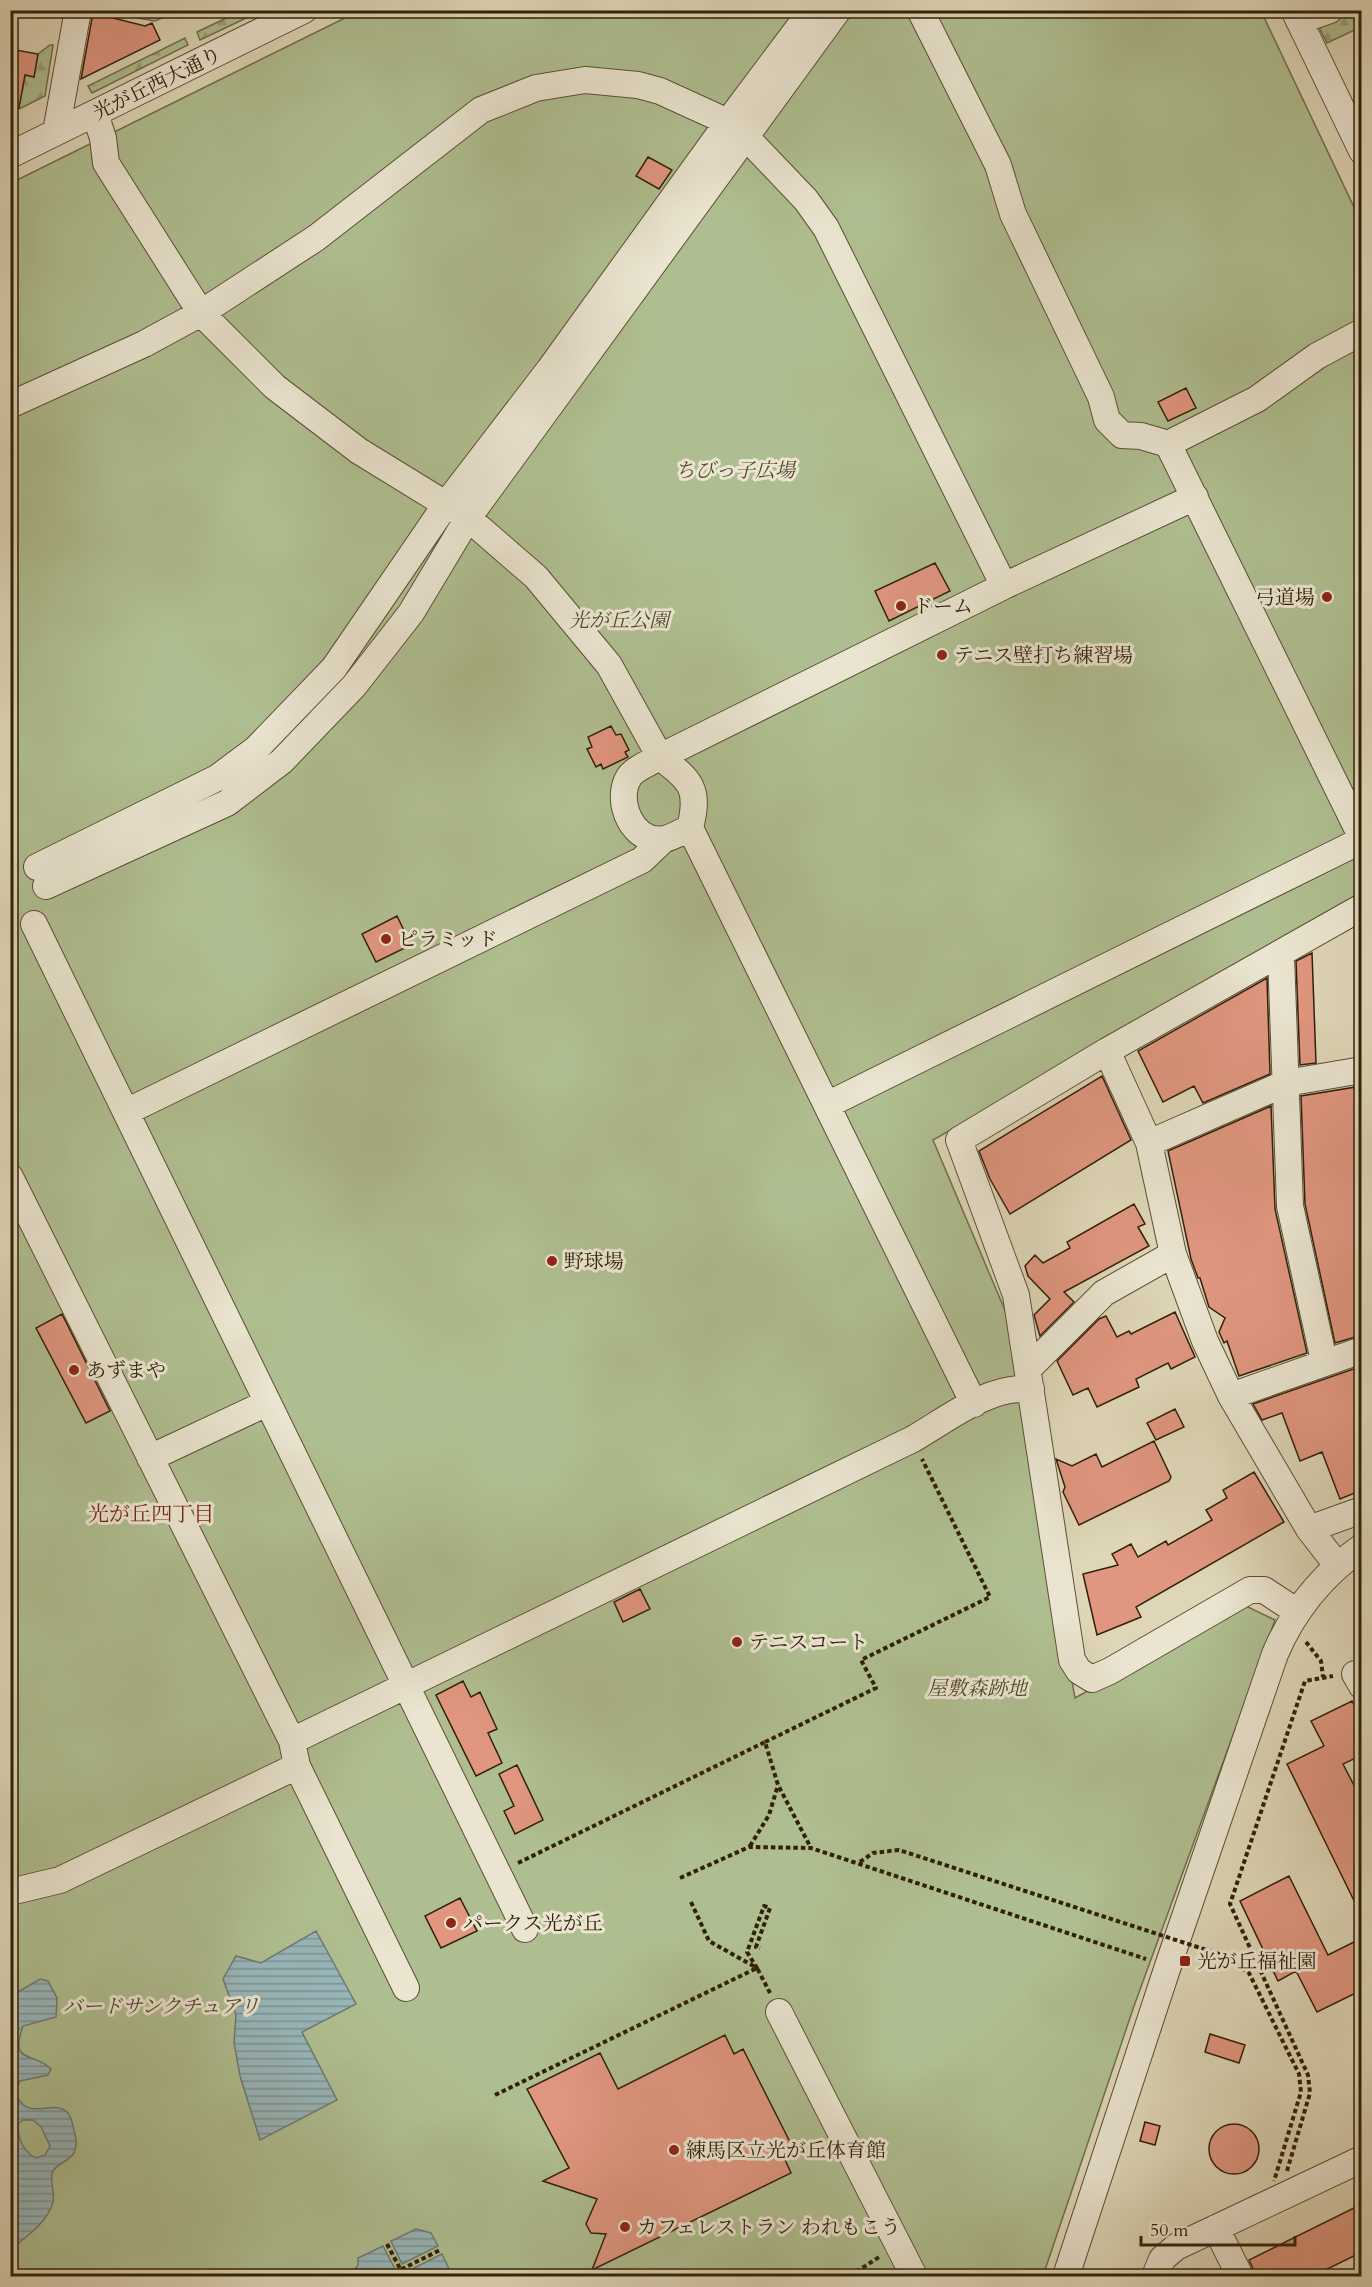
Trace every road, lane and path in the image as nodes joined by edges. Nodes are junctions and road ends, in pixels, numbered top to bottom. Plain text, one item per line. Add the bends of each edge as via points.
1 (78, 10) edge
2 (304, 10) edge
3 (812, 10) edge
4 (838, 10) edge
5 (920, 10) edge
6 (1330, 10) edge
7 (1297, 16) edge
8 (95, 114) junction
9 (728, 122) junction
10 (56, 132) junction
11 (747, 138) junction
12 (1362, 152) edge
13 (10, 155) edge
14 (201, 313) junction
15 (1362, 332) edge
16 (10, 405) edge
17 (1168, 444) junction
18 (1195, 497) junction
19 (447, 503) junction
20 (468, 518) junction
21 (1004, 586) junction
22 (660, 757) junction
23 (690, 828) junction
24 (664, 839) junction
25 (1362, 839) edge
26 (1362, 907) edge
27 (34, 924) dead end
28 (1281, 955) junction
29 (1107, 1051) junction
30 (1362, 1070) edge
31 (1286, 1083) junction
32 (829, 1104) junction
33 (126, 1112) junction
34 (1149, 1143) junction
35 (10, 1178) edge
36 (1173, 1254) junction
37 (1362, 1350) edge
38 (1324, 1361) junction
39 (1030, 1379) junction
40 (1231, 1396) junction
41 (267, 1403) junction
42 (974, 1404) junction
43 (913, 1439) junction
44 (150, 1458) junction
45 (1362, 1510) edge
46 (1309, 1529) junction
47 (1362, 1546) edge
48 (1337, 1565) junction
49 (1291, 1619) junction
50 (1323, 1677) junction
51 (1358, 1680) edge
52 (405, 1686) junction
53 (292, 1741) junction
54 (765, 1742) junction
55 (297, 1766) junction
56 (778, 1785) junction
57 (750, 1846) junction
58 (812, 1848) junction
59 (860, 1862) junction
60 (498, 1873) junction
61 (680, 1878) dead end
62 (10, 1892) edge
63 (691, 1902) dead end
64 (525, 1929) dead end
65 (760, 1948) dead end
66 (1168, 1966) junction
67 (757, 1968) junction
68 (406, 1988) dead end
69 (779, 2012) joint
70 (495, 2096) dead end
71 (1362, 2159) edge
72 (1286, 2176) dead end
73 (1280, 2178) dead end
74 (1274, 2181) junction
75 (1264, 2186) dead end
76 (1216, 2228) junction
77 (387, 2244) dead end
78 (897, 2246) junction
79 (440, 2250) dead end
80 (400, 2270) junction
81 (387, 2277) edge
82 (404, 2277) edge
83 (850, 2277) edge
84 (914, 2277) edge
85 (1066, 2277) edge
86 (1155, 2277) edge
87 (1240, 2277) edge

1 - 10 street
2 - 8 street, 光が丘西大通り
3 - 9 street
4 - 11 street
5 - 17 street via 998,165 1013,214 1101,397 1107,420 1122,435 1141,435
6 - 7 street
7 - 12 street
8 - 10 street, 光が丘西大通り
8 - 14 street via 106,163
9 - 11 street
9 - 14 street via 639,85 585,80 536,88 480,110 316,238
9 - 19 street via 549,370
10 - 13 street, 光が丘西大通り
11 - 20 street
11 - 21 street via 806,200 826,228
14 - 16 street via 144,344
14 - 19 street via 284,394 359,451
15 - 17 street via 1317,356 1257,399
17 - 18 street
18 - 21 street
18 - 25 street
19 - 20 street
19 - 20 street via 334,668 256,748 218,778 42,876 227,803 282,761 354,686 411,613
20 - 22 street via 536,577 609,665
21 - 22 street
22 - 23 street via 689,784 696,802
22 - 24 street via 630,775 621,795 630,823 650,838
23 - 24 street
23 - 32 street
24 - 33 street via 642,860
25 - 32 street
26 - 28 street
27 - 33 street
28 - 29 street
28 - 31 street
29 - 34 street
29 - 39 street via 959,1140 1016,1295
30 - 31 street
31 - 34 street
31 - 38 street via 1290,1206
32 - 42 street
33 - 41 street
34 - 36 street
35 - 44 street
36 - 39 street via 1104,1293
36 - 40 street via 1205,1341
37 - 38 street
38 - 40 street
39 - 42 street
39 - 49 street via 1072,1660 1079,1671 1092,1679 1110,1671 1250,1590 1264,1590
40 - 46 street
41 - 44 street
41 - 52 street
42 - 43 street
43 - 52 street
43 - 54 path via 990,1597 861,1660 876,1688
44 - 53 street
45 - 46 street
46 - 48 street
47 - 48 street
48 - 49 street
49 - 50 path via 1322,1660
49 - 66 street
50 - 51 path
50 - 72 path via 1305,1681 1230,1904 1308,2075 1310,2093
52 - 53 street
52 - 60 street
53 - 55 street
54 - 56 path
54 - 60 path
55 - 62 street via 60,1880
55 - 68 street
56 - 57 path via 769,1815
56 - 58 path
57 - 58 path
57 - 61 path
58 - 59 path
59 - 66 path
59 - 74 path, bridge via 873,1853 899,1850 1222,1955 1239,1964 1249,1973 1299,2074 1301,2092
60 - 64 street
63 - 67 path via 710,1941
65 - 67 path via 756,1947 770,1908 764,1906 747,1952
66 - 85 street
67 - 69 path
67 - 70 path
69 - 78 street
71 - 76 street
73 - 74 path
74 - 75 path
76 - 86 street via 1164,2255
76 - 87 street
77 - 80 path
78 - 83 path
78 - 84 street
79 - 80 path
80 - 81 path
80 - 82 path

